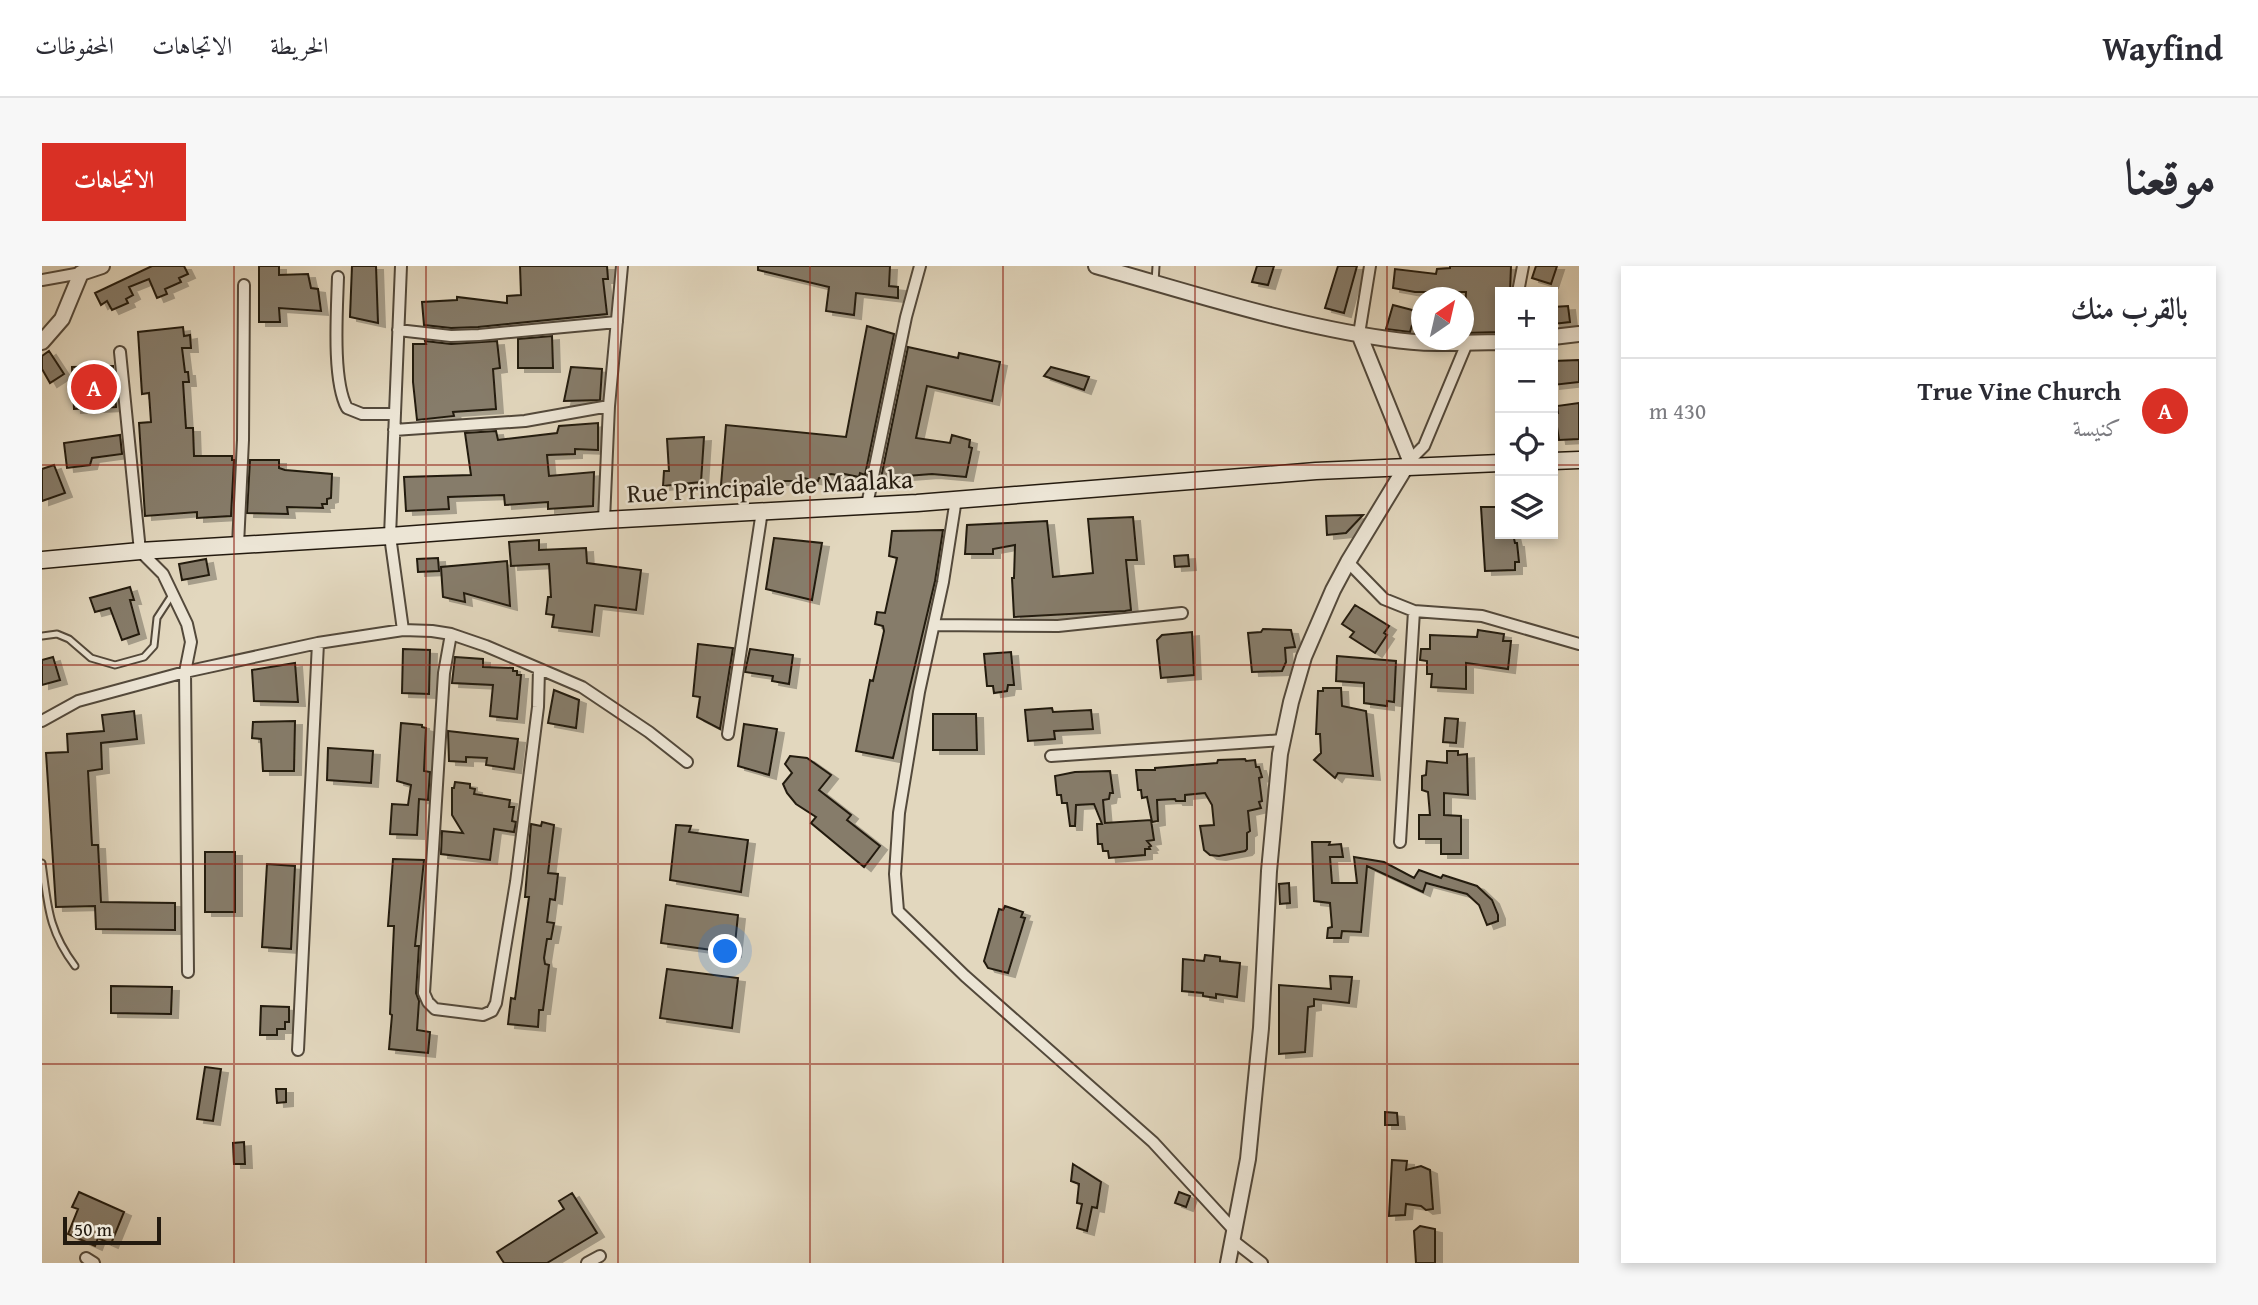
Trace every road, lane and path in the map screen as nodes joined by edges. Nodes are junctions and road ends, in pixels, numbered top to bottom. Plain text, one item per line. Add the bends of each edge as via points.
1 (102, 266) edge
2 (401, 266) edge
3 (622, 266) edge
4 (920, 266) edge
5 (1096, 266) edge
6 (1156, 266) edge
7 (1370, 266) edge
8 (1521, 266) edge
9 (72, 271) edge
10 (338, 277) dead end
11 (42, 280) edge
12 (1155, 282) junction
13 (244, 285) dead end
14 (1518, 287) edge
15 (617, 322) junction
16 (398, 330) junction
17 (1359, 334) junction
18 (1579, 334) edge
19 (1558, 336) edge
20 (1411, 341) edge
21 (42, 342) edge
22 (1495, 342) edge
23 (1474, 343) edge
24 (1463, 350) edge
25 (120, 352) dead end
26 (609, 405) junction
27 (394, 414) junction
28 (394, 430) junction
29 (1579, 460) edge
30 (1558, 461) edge
31 (1409, 463) junction
32 (1495, 463) edge
33 (956, 499) junction
34 (867, 505) junction
35 (762, 511) junction
36 (604, 520) junction
37 (390, 536) junction
38 (238, 545) junction
39 (140, 551) junction
40 (42, 560) edge
41 (1348, 562) junction
42 (174, 593) junction
43 (1414, 611) junction
44 (1182, 614) dead end
45 (934, 625) junction
46 (403, 629) junction
47 (451, 634) junction
48 (42, 636) edge
49 (318, 643) junction
50 (1579, 644) edge
51 (539, 669) junction
52 (186, 673) junction
53 (42, 721) edge
54 (728, 734) dead end
55 (1283, 740) junction
56 (1051, 756) dead end
57 (687, 762) dead end
58 (1400, 842) dead end
59 (42, 863) edge
60 (75, 966) dead end
61 (188, 972) dead end
62 (298, 1050) dead end
63 (1232, 1234) junction
64 (600, 1256) dead end
65 (587, 1263) edge
66 (1228, 1263) edge
67 (1262, 1263) edge

1 - 9 street
2 - 16 street
3 - 15 street
4 - 34 street
5 - 12 street
6 - 12 lane
7 - 17 street
8 - 14 street
9 - 11 street
9 - 21 street via 62,319
10 - 27 street via 341,396 347,408 362,414
12 - 17 street
13 - 38 street
15 - 16 street via 479,335
15 - 26 street
16 - 27 street
17 - 20 street
17 - 31 street
18 - 19 street
22 - 23 street
24 - 31 street via 1424,446
25 - 39 street
26 - 28 street via 525,421
26 - 36 street
27 - 28 street
28 - 37 street
29 - 30 main road
31 - 32 main road, Rue Principale de Maalaka
31 - 33 main road, Rue Principale de Maalaka
31 - 41 street
33 - 34 main road, Rue Principale de Maalaka
33 - 45 street
34 - 35 main road, Rue Principale de Maalaka
35 - 36 main road, Rue Principale de Maalaka
35 - 54 street
36 - 37 main road, Rue Principale de Maalaka
37 - 38 main road, Rue Principale de Maalaka
37 - 46 street
38 - 39 main road, Rue Principale de Maalaka
39 - 40 main road, Rue Principale de Maalaka
39 - 42 street via 163,573
41 - 43 street via 1384,599
41 - 55 street via 1304,657
42 - 48 lane via 157,618 154,646 144,657 115,665 91,658 57,634
42 - 52 street via 191,642
43 - 50 street via 1482,617
43 - 58 street
44 - 45 street via 1058,626
45 - 63 street via 899,813 898,911 1153,1142
46 - 47 street
46 - 49 street
47 - 51 street
47 - 51 street via 444,673 424,993 435,1009 483,1015 496,1003 516,882
49 - 52 street
49 - 62 street
51 - 57 street via 582,687
52 - 53 street via 78,701
52 - 61 street
55 - 56 street
55 - 63 street via 1269,871 1255,1096
59 - 60 lane via 50,923
63 - 66 street
63 - 67 street
64 - 65 street

